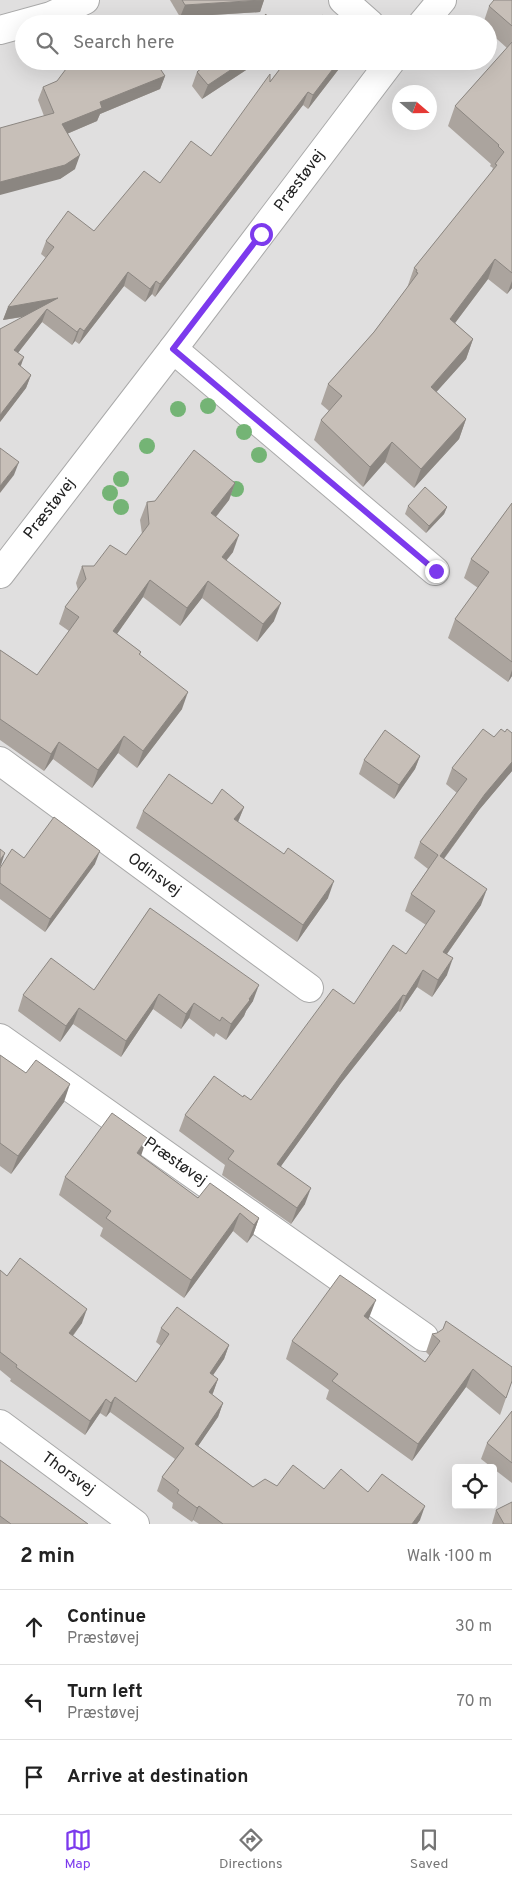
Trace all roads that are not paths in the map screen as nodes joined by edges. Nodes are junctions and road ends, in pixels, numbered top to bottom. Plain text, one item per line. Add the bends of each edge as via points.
1 (85, 0) edge
2 (343, 0) edge
3 (442, 0) edge
4 (53, 15) edge
5 (360, 15) edge
6 (430, 15) edge
7 (15, 26) edge
8 (0, 30) edge
9 (384, 70) edge
10 (173, 349) junction
11 (436, 571) dead end
12 (0, 574) edge
13 (0, 761) edge
14 (309, 988) dead end
15 (0, 1038) edge
16 (424, 1336) dead end
17 (0, 1424) edge
18 (135, 1524) edge

1 - 4 street
2 - 5 street
3 - 6 street
7 - 8 street
9 - 10 street, Præstøvej
10 - 11 street
10 - 12 street, Præstøvej
13 - 14 street, Odinsvej
15 - 16 street, Præstøvej
17 - 18 street, Thorsvej

